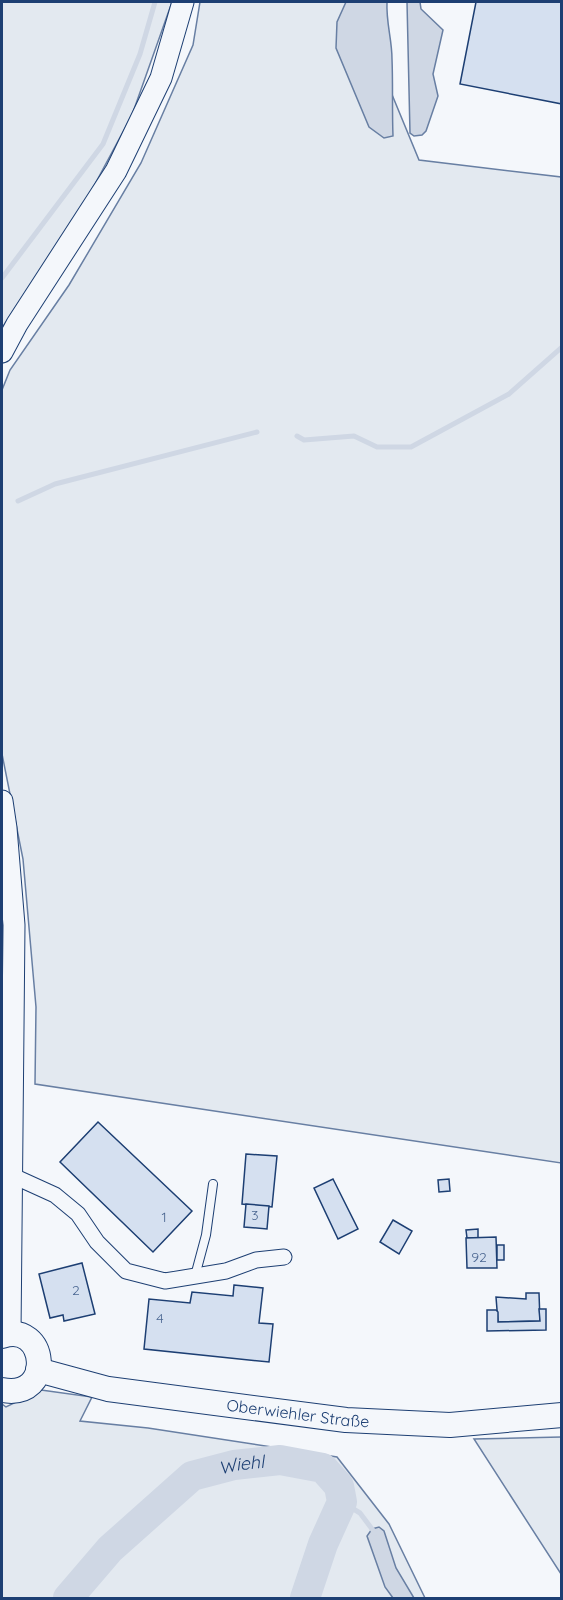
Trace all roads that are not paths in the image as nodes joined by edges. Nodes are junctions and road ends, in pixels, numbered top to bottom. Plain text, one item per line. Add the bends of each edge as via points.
1 (183, 2) edge
2 (2, 352) edge
3 (2, 801) edge
4 (6, 1175) edge
5 (213, 1184) dead end
6 (284, 1257) dead end
7 (195, 1276) junction
8 (6, 1335) edge
9 (38, 1370) junction
10 (2, 1389) edge
11 (561, 1415) edge

1 - 2 main road via 161,78 116,171 16,324
3 - 4 main road via 14,925
4 - 7 street via 55,1195 78,1214 97,1242 126,1271 165,1281
4 - 8 main road
5 - 7 lane
6 - 7 street
8 - 9 main road via 25,1338 33,1344
9 - 10 main road via 28,1386
9 - 11 main road, Oberwiehler Straße via 108,1389 346,1420 450,1425

